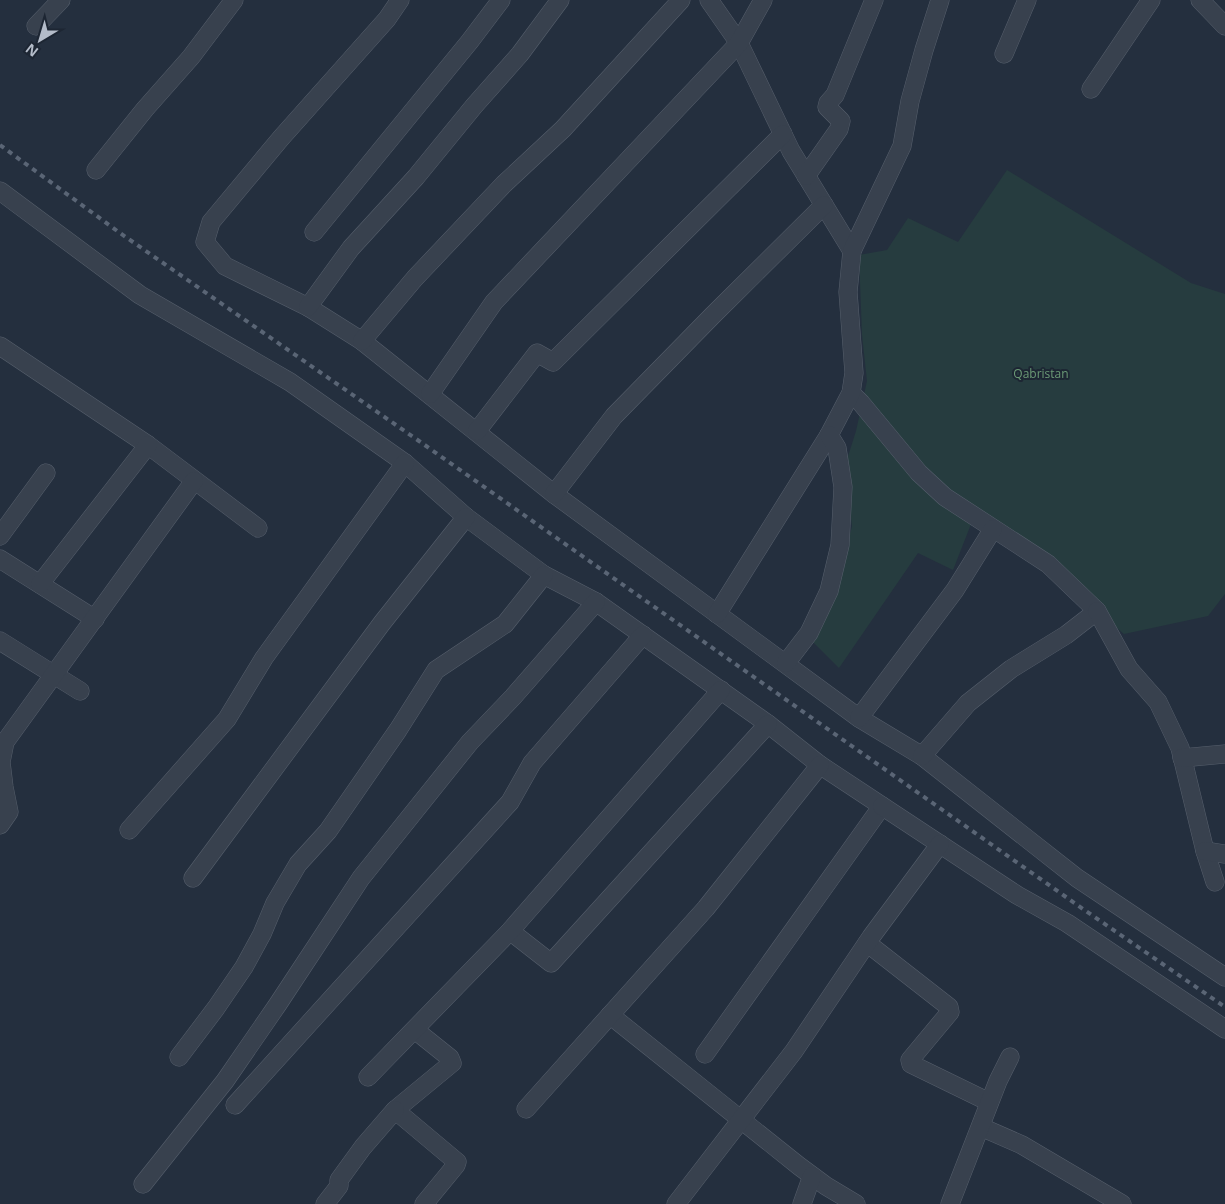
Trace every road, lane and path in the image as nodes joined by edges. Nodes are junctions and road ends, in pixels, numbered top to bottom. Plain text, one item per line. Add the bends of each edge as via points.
1 (61, 0) edge
2 (234, 0) edge
3 (400, 0) edge
4 (501, 0) edge
5 (560, 0) edge
6 (681, 0) edge
7 (709, 0) edge
8 (763, 0) edge
9 (874, 0) edge
10 (940, 0) edge
11 (1026, 0) edge
12 (1151, 0) edge
13 (1200, 0) edge
14 (36, 26) dead end
15 (1225, 26) edge
16 (739, 43) junction
17 (1004, 54) dead end
18 (1090, 89) dead end
19 (782, 134) junction
20 (96, 170) dead end
21 (806, 176) junction
22 (0, 191) edge
23 (824, 205) junction
24 (314, 232) dead end
25 (852, 251) junction
26 (308, 307) junction
27 (362, 341) junction
28 (0, 346) edge
29 (851, 393) junction
30 (430, 394) junction
31 (477, 431) junction
32 (830, 436) junction
33 (148, 446) junction
34 (405, 463) junction
35 (46, 473) dead end
36 (194, 480) junction
37 (554, 494) junction
38 (466, 517) junction
39 (258, 528) dead end
40 (992, 529) junction
41 (0, 536) edge
42 (0, 559) edge
43 (544, 575) junction
44 (40, 584) junction
45 (596, 602) junction
46 (1097, 611) junction
47 (717, 614) junction
48 (95, 618) junction
49 (643, 635) junction
50 (0, 641) edge
51 (786, 663) junction
52 (54, 675) junction
53 (721, 690) junction
54 (80, 691) dead end
55 (860, 718) junction
56 (768, 724) junction
57 (1225, 754) edge
58 (922, 756) junction
59 (1182, 758) junction
60 (820, 766) junction
61 (882, 806) junction
62 (0, 825) edge
63 (129, 830) dead end
64 (940, 844) junction
65 (1205, 851) junction
66 (1225, 854) edge
67 (193, 878) dead end
68 (1215, 882) dead end
69 (510, 932) junction
70 (867, 943) junction
71 (1225, 977) edge
72 (610, 1015) junction
73 (1225, 1029) edge
74 (415, 1030) junction
75 (705, 1054) dead end
76 (179, 1057) dead end
77 (1010, 1057) dead end
78 (368, 1077) dead end
79 (990, 1102) junction
80 (235, 1105) dead end
81 (526, 1109) dead end
82 (395, 1110) junction
83 (740, 1119) junction
84 (981, 1127) junction
85 (812, 1176) junction
86 (143, 1184) dead end
87 (325, 1204) edge
88 (424, 1204) edge
89 (676, 1204) edge
90 (802, 1204) edge
91 (856, 1204) edge
92 (950, 1204) edge
93 (1122, 1204) edge

1 - 14 street
2 - 20 street via 191,58
3 - 26 street via 211,222 205,242 225,266
4 - 24 street
5 - 26 street via 520,54 351,248
6 - 27 street via 563,129 504,184 415,278
7 - 16 street
8 - 16 street
9 - 21 street via 836,95 826,107 841,121 839,129
10 - 25 street via 910,101 902,146
11 - 17 street
12 - 18 street
13 - 15 street
16 - 19 street
16 - 30 street via 494,302
19 - 21 street
19 - 31 street via 553,362 536,353
21 - 23 street
22 - 34 street via 140,295 290,382
23 - 25 street
23 - 37 street via 614,416
25 - 29 street via 848,292 854,374
26 - 27 street
27 - 30 street
28 - 33 street
29 - 32 street
29 - 40 street via 919,474 945,497
30 - 31 street
31 - 37 street
32 - 47 street
32 - 51 street via 838,448 843,487 840,545 829,591 809,633
33 - 36 street
33 - 44 street
34 - 38 street
34 - 63 street via 264,658 227,719
35 - 41 street
36 - 39 street
36 - 48 street
37 - 47 street
38 - 43 street
38 - 67 street via 382,623
40 - 46 street via 1048,564
40 - 55 street via 954,590
42 - 44 street
43 - 45 street
43 - 76 street via 505,624 436,670 328,831 298,864 244,967
44 - 48 street
45 - 49 street
45 - 86 street via 470,742 361,878 225,1081
46 - 58 street via 1066,635 1011,669 968,703
46 - 59 street via 1129,669 1158,702
47 - 51 street
48 - 52 street
49 - 53 street
49 - 80 street via 532,763 510,802
50 - 52 street
51 - 55 street
52 - 54 street
52 - 62 street via 5,742 1,762 9,812
53 - 56 street
53 - 69 street
55 - 58 street
56 - 60 street
56 - 69 street via 551,964
57 - 59 street
58 - 71 street via 1077,878
59 - 65 street
60 - 61 street
60 - 72 street via 706,908
61 - 64 street
61 - 75 street
64 - 70 street
64 - 73 street via 1017,895 1067,923
65 - 66 street
65 - 68 street
69 - 74 street
70 - 79 street via 949,1007 950,1012 910,1060 911,1064
70 - 83 street via 794,1051
72 - 81 street
72 - 83 street
74 - 78 street
74 - 82 street via 452,1063
77 - 79 street
79 - 84 street
82 - 87 street via 363,1147
82 - 88 street via 457,1162
83 - 85 street
83 - 89 street
84 - 92 street
84 - 93 street via 1022,1145
85 - 90 street
85 - 91 street

